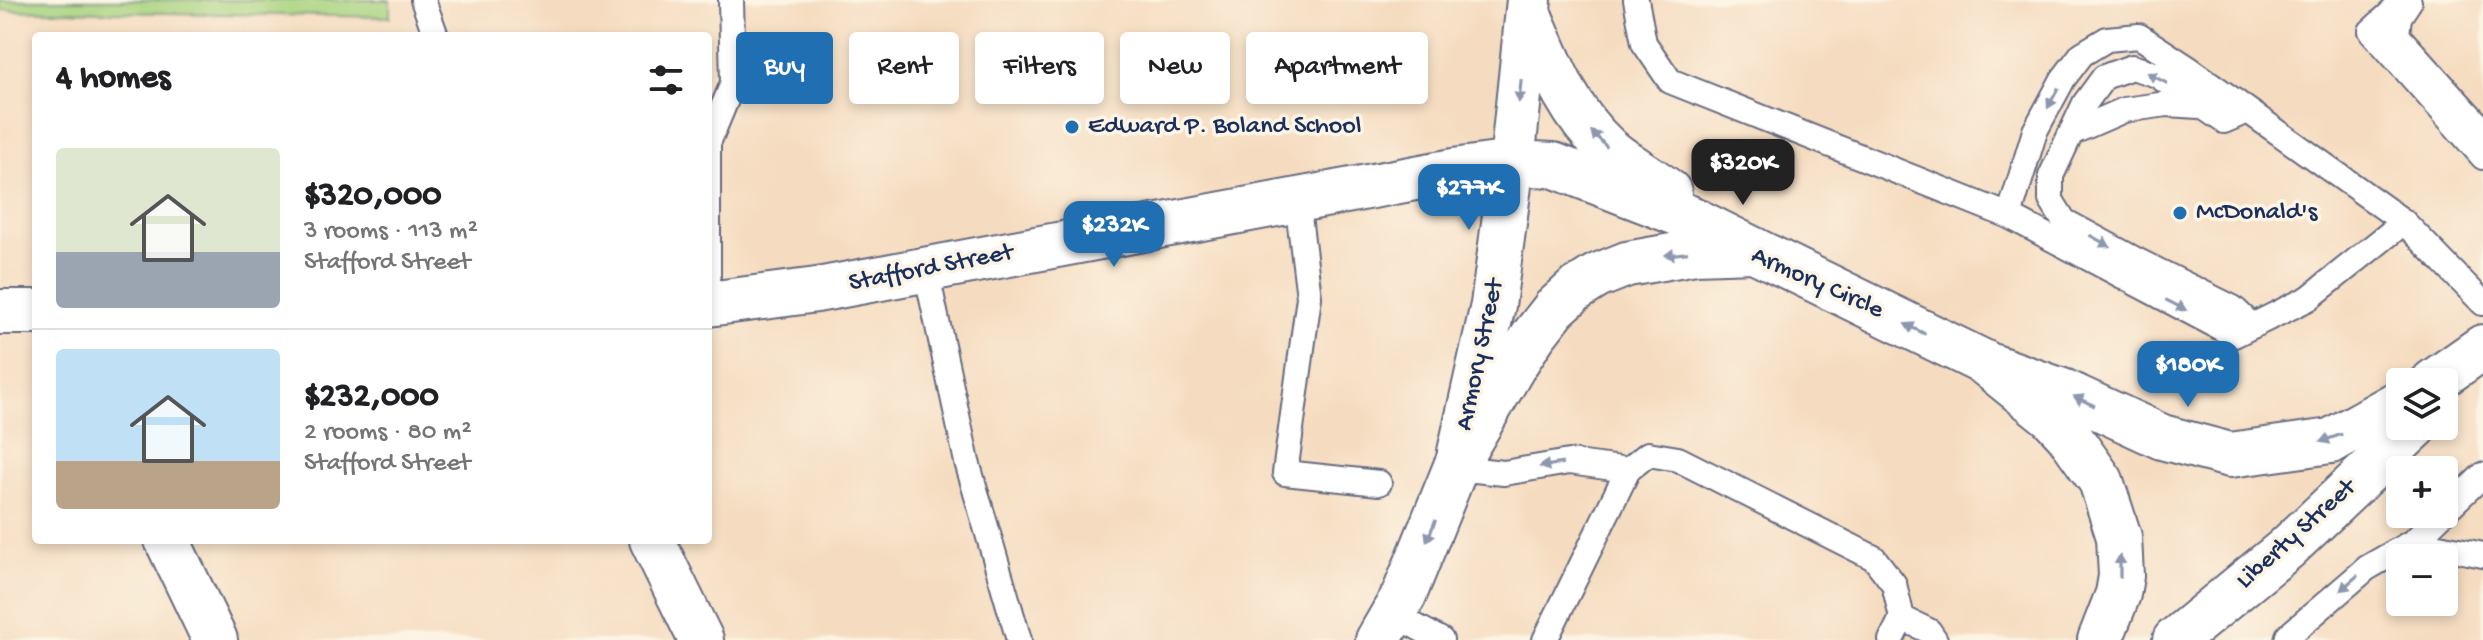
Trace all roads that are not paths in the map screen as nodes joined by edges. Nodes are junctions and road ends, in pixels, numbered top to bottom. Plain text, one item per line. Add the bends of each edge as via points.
1 (423, 0) edge
2 (731, 0) edge
3 (1636, 0) edge
4 (2408, 0) edge
5 (1529, 7) edge
6 (435, 32) edge
7 (2199, 106) junction
8 (2247, 111) junction
9 (712, 133) edge
10 (2071, 133) junction
11 (2480, 141) edge
12 (1512, 163) junction
13 (1297, 200) junction
14 (2009, 216) junction
15 (2404, 222) junction
16 (1702, 224) junction
17 (1754, 250) junction
18 (926, 270) junction
19 (712, 303) edge
20 (2483, 303) edge
21 (0, 312) edge
22 (32, 312) edge
23 (2252, 326) junction
24 (2483, 347) edge
25 (2483, 356) edge
26 (1985, 363) junction
27 (2453, 368) edge
28 (2458, 382) edge
29 (2386, 410) edge
30 (2401, 440) edge
31 (1458, 463) junction
32 (1628, 470) junction
33 (2483, 475) edge
34 (1379, 483) dead end
35 (2458, 499) edge
36 (2427, 528) edge
37 (2414, 541) junction
38 (169, 544) edge
39 (654, 544) edge
40 (2483, 555) edge
41 (1385, 627) edge
42 (1897, 629) edge
43 (215, 640) edge
44 (701, 640) edge
45 (1019, 640) edge
46 (1441, 640) edge
47 (1545, 640) edge
48 (1935, 640) edge
49 (2100, 640) edge
50 (2175, 640) edge
51 (2287, 640) edge

1 - 6 lane
2 - 9 lane via 733,83
3 - 14 lane via 1644,43 1670,81
4 - 11 lane via 2397,35
4 - 11 lane via 2371,31
5 -> 12 main road, Armory Street
16 -> 5 main road, Armory Street via 1667,190 1605,145 1575,112 1555,78
7 - 8 lane via 2224,121
7 - 10 lane via 2124,110
7 -> 10 lane via 2157,75 2132,67 2104,77
8 -> 14 lane via 2139,36 2107,39 2082,54 2063,79 2035,131
8 - 15 lane
10 -> 23 lane via 2051,176 2051,200 2064,221 2233,308
12 - 13 main road, Stafford Street
12 - 16 main road, Stafford Street via 1553,165
12 - 31 main road, Armory Street via 1493,305
13 - 18 main road, Stafford Street
13 - 34 lane via 1309,297 1285,473
14 -> 23 lane via 2234,335
15 - 20 lane
15 - 23 lane via 2309,298
16 - 17 main road, Stafford Street
26 -> 17 main road, Armory Circle
17 -> 31 main road, Armory Circle via 1661,256 1612,270 1575,290 1534,335
18 - 19 main road, Stafford Street
18 - 45 lane via 967,462
21 - 22 main road
24 - 27 main road
25 - 28 main road
29 -> 26 main road, Liberty Street via 2331,441 2230,455 2162,437 2065,392
49 -> 26 main road, Armory Circle via 2118,594 2121,558 2101,481 2051,416
30 - 50 main road, Liberty Street via 2286,549
32 -> 31 lane via 1569,462 1504,473
31 -> 41 main road, Armory Circle
32 - 42 lane via 1648,454 1678,459 1874,558 1894,584
32 - 47 lane
33 - 35 lane
36 - 37 lane
37 - 40 lane
37 -> 51 lane via 2367,568
38 - 43 main road
39 - 44 main road
41 - 46 lane
42 - 48 lane via 1929,631

